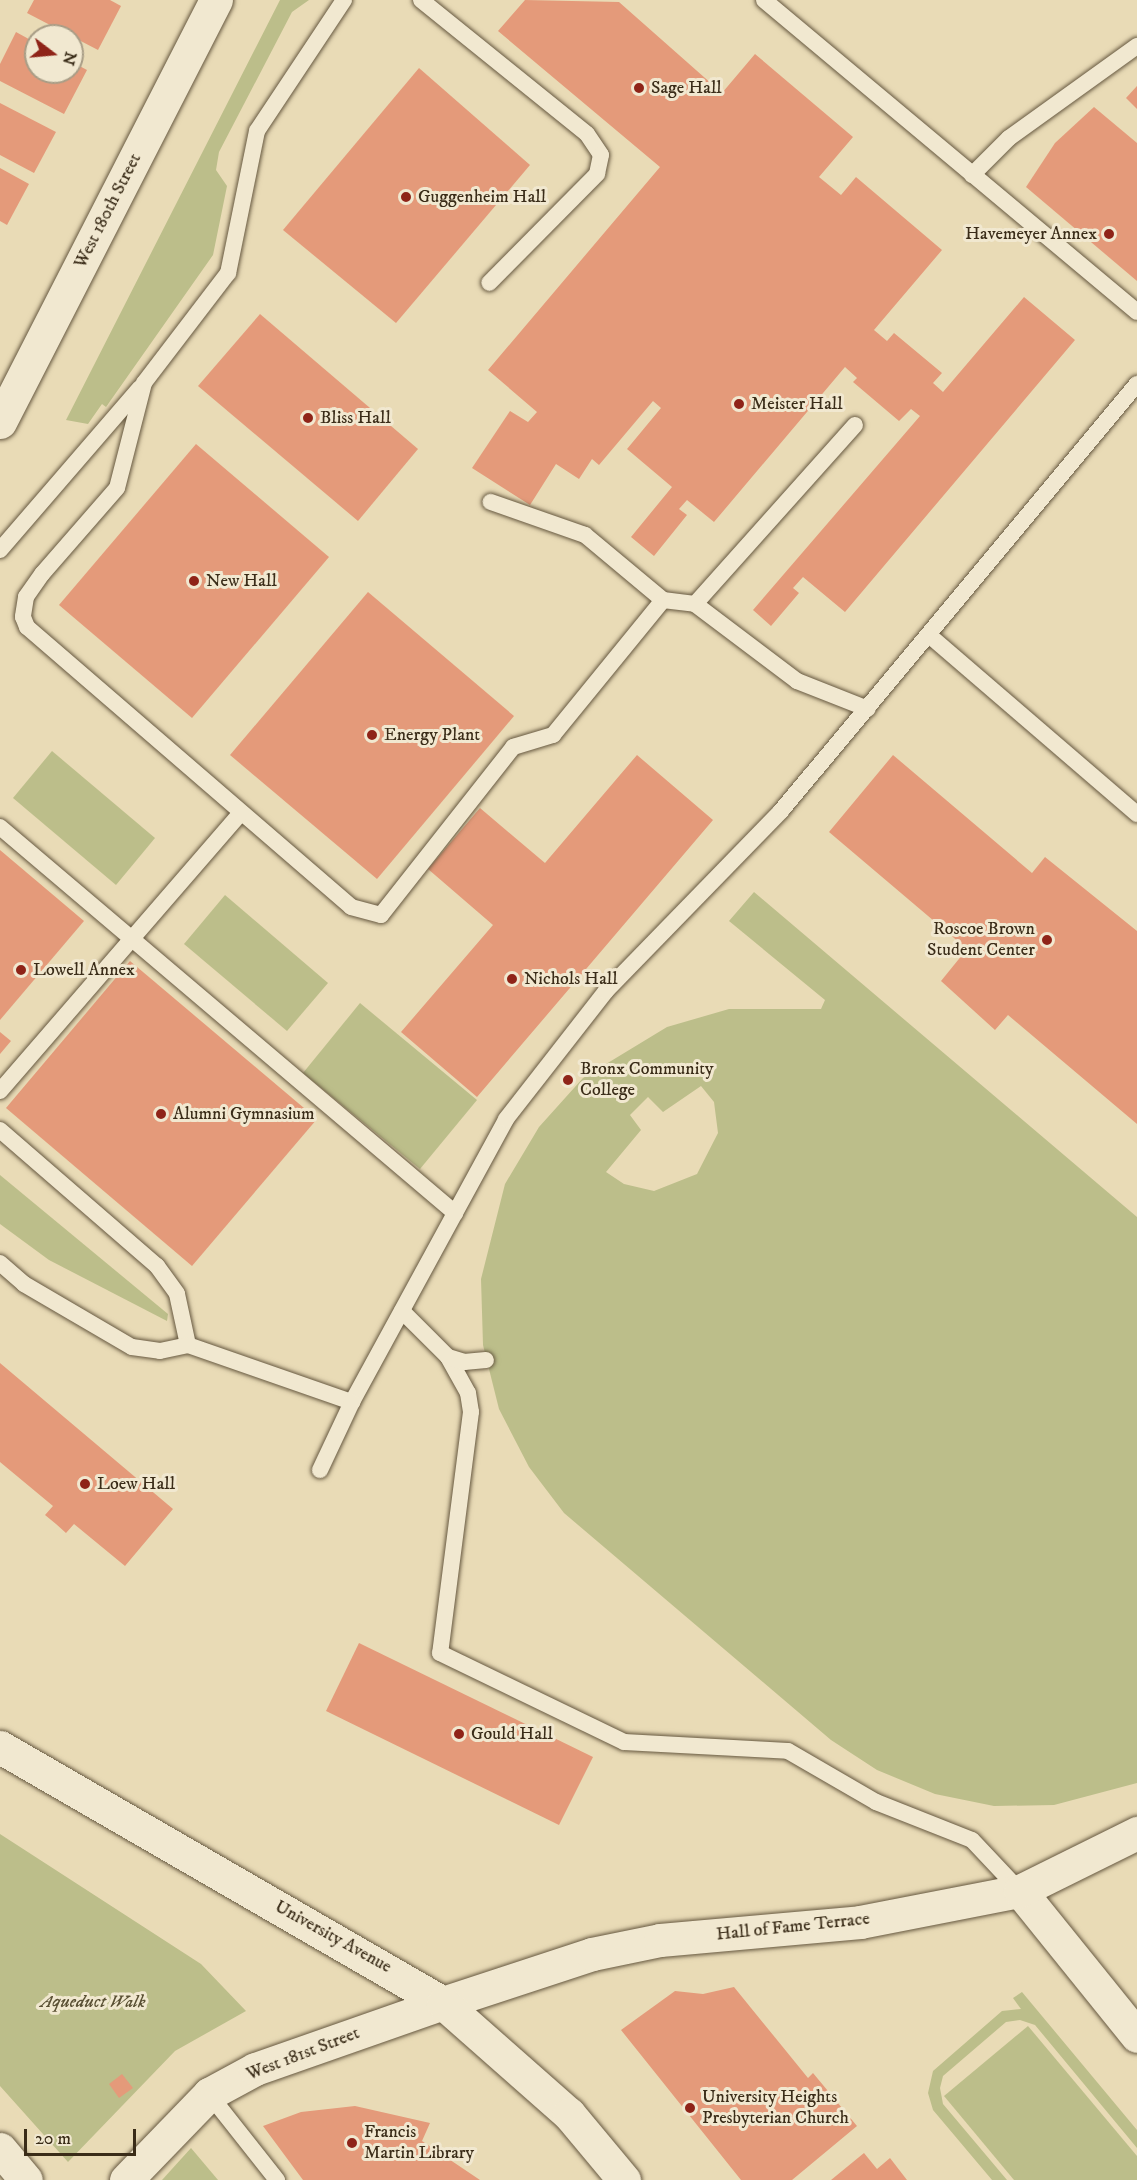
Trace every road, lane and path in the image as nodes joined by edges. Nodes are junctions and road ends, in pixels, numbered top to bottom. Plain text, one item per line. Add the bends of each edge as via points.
1 (216, 0) edge
2 (344, 0) edge
3 (421, 0) edge
4 (764, 0) edge
5 (1137, 46) edge
6 (972, 174) junction
7 (489, 283) dead end
8 (1137, 312) edge
9 (144, 383) junction
10 (1137, 384) edge
11 (0, 422) edge
12 (855, 424) dead end
13 (491, 502) dead end
14 (0, 550) edge
15 (663, 600) junction
16 (695, 604) junction
17 (930, 636) junction
18 (868, 709) junction
19 (241, 813) junction
20 (1137, 814) edge
21 (0, 827) edge
22 (133, 939) junction
23 (0, 1091) edge
24 (0, 1130) edge
25 (454, 1213) junction
26 (0, 1263) edge
27 (402, 1311) junction
28 (188, 1345) junction
29 (448, 1357) junction
30 (486, 1360) dead end
31 (352, 1402) junction
32 (320, 1470) dead end
33 (0, 1747) edge
34 (1137, 1833) edge
35 (1020, 1891) junction
36 (443, 2002) junction
37 (1137, 2036) edge
38 (209, 2094) junction
39 (0, 2149) edge
40 (26, 2180) edge
41 (126, 2180) edge
42 (277, 2180) edge
43 (624, 2180) edge

1 - 11 street, West 180th Street
2 - 9 lane via 256,131 228,273
3 - 7 lane via 587,134 601,155 597,174
4 - 6 lane
5 - 6 lane via 1008,138
6 - 8 lane
9 - 14 lane
9 - 19 lane via 117,488 42,574 26,597 23,616 27,627
10 - 17 lane
12 - 16 lane
13 - 15 lane via 585,536
15 - 16 lane
15 - 19 lane via 553,735 513,747 381,915 351,907
16 - 18 lane via 797,681
17 - 18 lane
17 - 20 lane
18 - 25 lane via 781,811 606,991 506,1119
19 - 22 lane
21 - 22 lane
22 - 23 lane
22 - 25 lane
24 - 28 lane via 157,1266 177,1294
25 - 27 lane
26 - 28 lane via 132,1347 160,1351
27 - 29 lane
27 - 31 lane
28 - 31 lane
29 - 30 lane via 464,1362
29 - 35 lane via 468,1393 472,1434 440,1653 624,1743 788,1751 876,1802 972,1840
31 - 32 lane
33 - 36 street, University Avenue
34 - 35 street, Hall of Fame Terrace
35 - 36 street, Hall of Fame Terrace via 860,1922 660,1940 592,1954
35 - 37 street
36 - 38 street, West 181st Street via 255,2069
36 - 43 street, University Avenue via 569,2114
38 - 41 street, West 181st Street
38 - 42 lane
39 - 40 street

